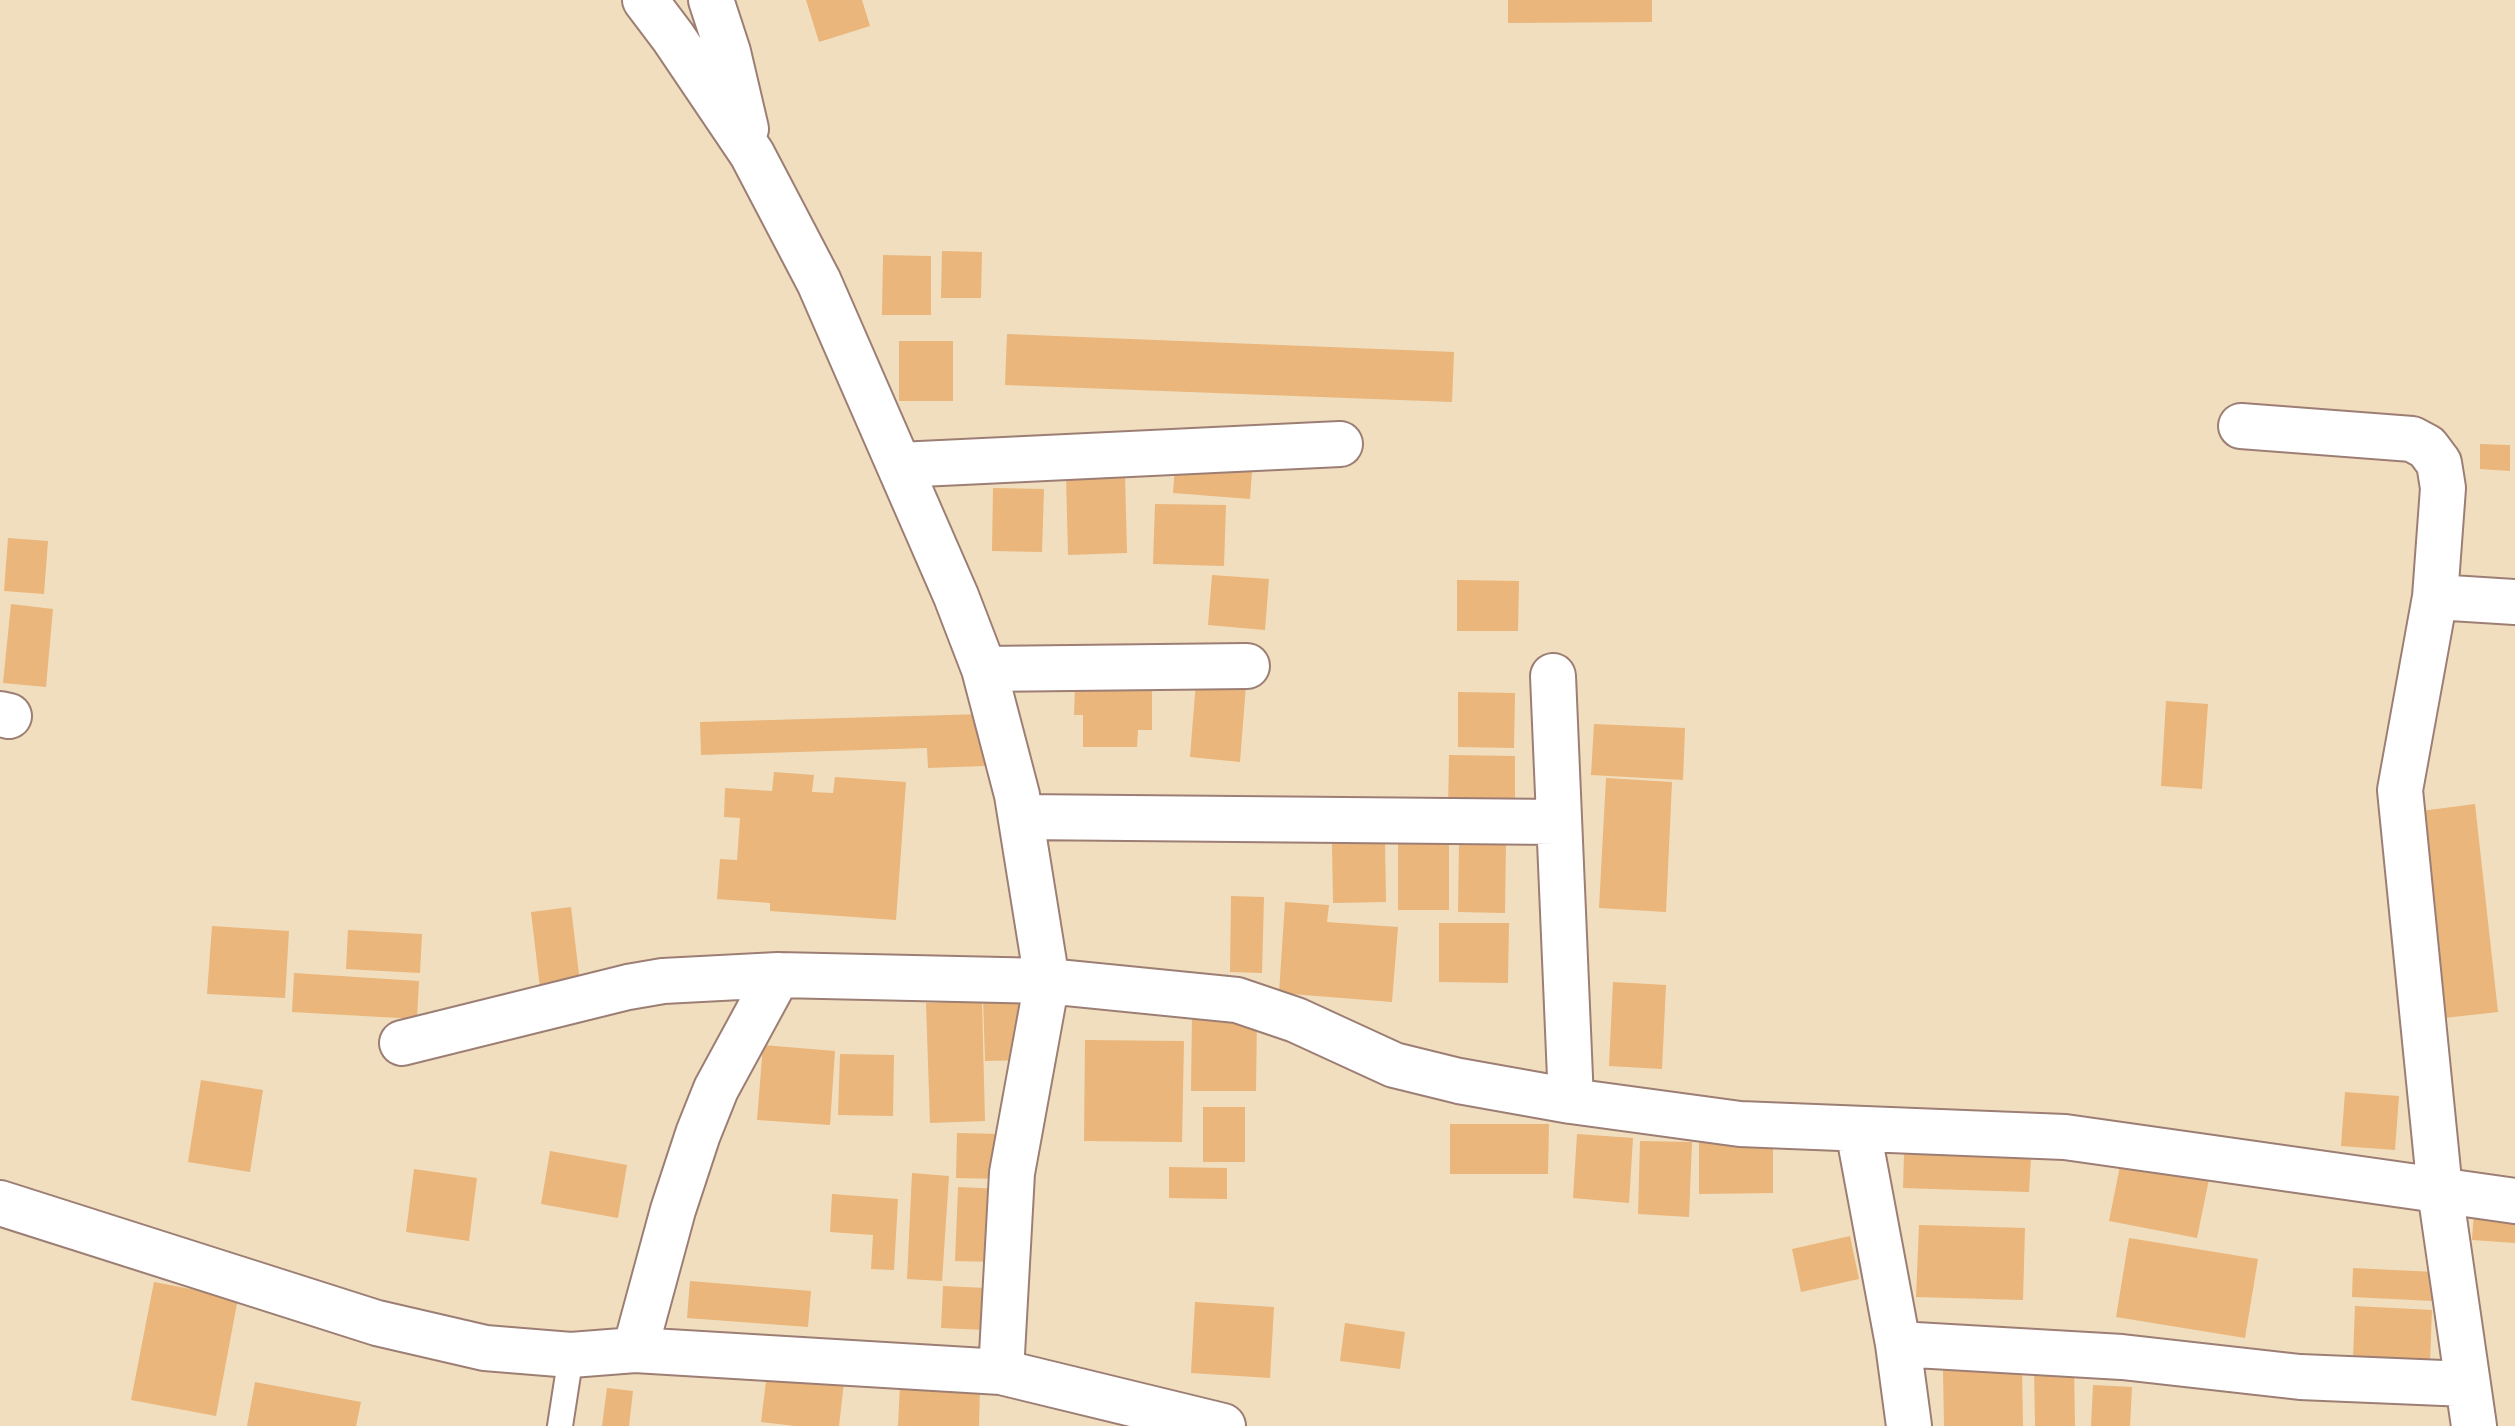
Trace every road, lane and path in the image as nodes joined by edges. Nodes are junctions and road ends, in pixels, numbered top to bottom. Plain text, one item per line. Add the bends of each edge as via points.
1 (645, 0) edge
2 (711, 0) edge
3 (752, 154) junction
4 (2241, 426) dead end
5 (1340, 444) dead end
6 (899, 465) junction
7 (2435, 597) junction
8 (2515, 602) edge
9 (1247, 666) dead end
10 (984, 669) junction
11 (1553, 676) dead end
12 (1021, 817) junction
13 (1558, 822) junction
14 (778, 975) junction
15 (1047, 981) junction
16 (402, 1043) dead end
17 (1571, 1101) junction
18 (1858, 1130) junction
19 (2440, 1191) junction
20 (2515, 1201) edge
21 (0, 1203) edge
22 (1898, 1344) junction
23 (635, 1350) junction
24 (571, 1355) junction
25 (1001, 1372) junction
26 (2467, 1384) junction
27 (560, 1426) edge
28 (1223, 1426) edge
29 (1909, 1426) edge
30 (2474, 1426) edge

1 - 3 street
2 - 3 street
3 - 6 street via 819,282
4 - 7 street via 2412,439 2427,447 2439,463 2443,488
5 - 6 street
6 - 10 street
7 - 8 street
7 - 19 street via 2400,790
9 - 10 street
10 - 12 street
11 - 13 street
12 - 13 street
12 - 15 street
13 - 17 street
14 - 15 street
14 - 16 street via 640,985
14 - 23 street via 716,1089 698,1134
15 - 17 street via 1237,1000 1296,1020 1394,1065
15 - 25 street via 1012,1173
17 - 18 street via 1740,1124
18 - 19 street via 2065,1137
18 - 22 street
19 - 20 street
19 - 26 street
21 - 24 street via 377,1323 485,1348
22 - 26 street via 2122,1357 2300,1377
22 - 29 street
23 - 24 street
23 - 25 street
24 - 27 lane
25 - 28 street
26 - 30 street

